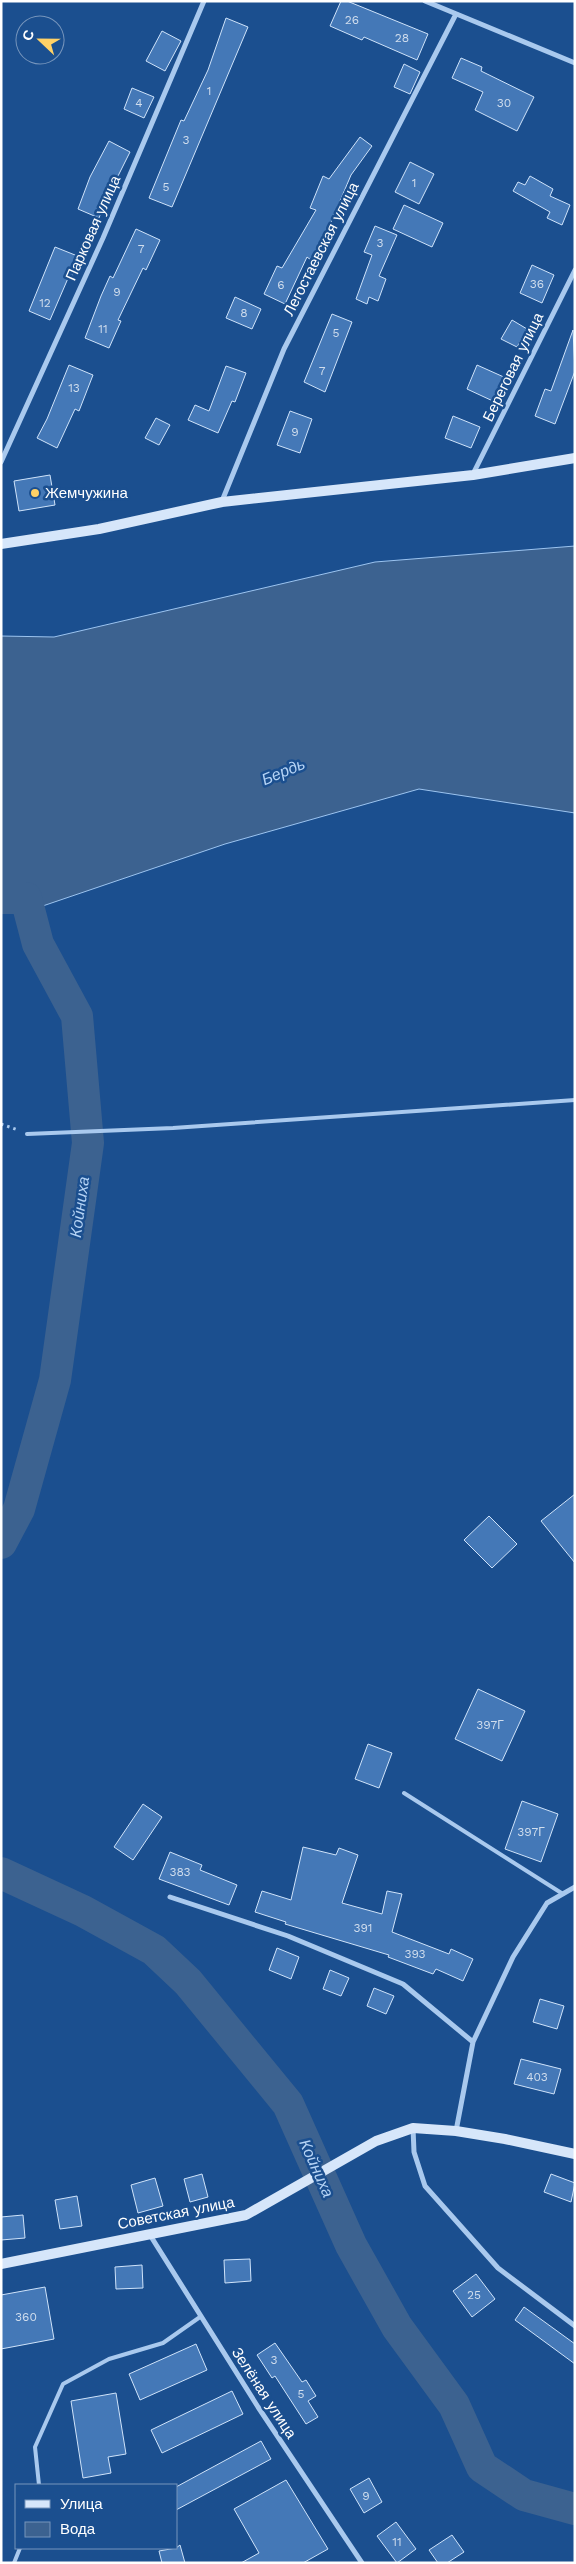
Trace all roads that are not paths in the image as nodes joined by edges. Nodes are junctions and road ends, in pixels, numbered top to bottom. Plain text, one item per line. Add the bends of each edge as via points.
1 (204, 1) edge
2 (425, 1) edge
3 (456, 14) junction
4 (575, 63) edge
5 (575, 270) edge
6 (575, 458) edge
7 (1, 462) edge
8 (473, 475) junction
9 (222, 502) junction
10 (1, 544) edge
11 (575, 1100) edge
12 (27, 1134) road end
13 (404, 1793) dead end
14 (575, 1887) edge
15 (563, 1894) junction
16 (170, 1897) dead end
17 (473, 2042) junction
18 (413, 2128) junction
19 (456, 2131) junction
20 (575, 2154) edge
21 (150, 2235) junction
22 (1, 2264) edge
23 (200, 2317) junction
24 (575, 2326) edge
25 (39, 2484) edge
26 (20, 2549) edge
27 (14, 2563) edge
28 (362, 2563) edge

1 - 7 street, Парковая улица via 103,238
2 - 3 street
3 - 4 street
3 - 9 street, Легостаевская улица via 284,349
5 - 8 street, Береговая улица
6 - 8 main road
8 - 9 main road
9 - 10 main road via 99,529
11 - 12 lane via 182,1127
13 - 15 lane
14 - 15 street
15 - 17 street via 547,1903 513,1957
16 - 17 street via 288,1936 403,1984
17 - 19 street
18 - 19 main road, Советская улица
18 - 21 main road, Советская улица via 376,2141 246,2215
18 - 24 street via 414,2152 425,2186 498,2268
19 - 20 main road, Советская улица
21 - 22 main road, Советская улица
21 - 23 street, Зелёная улица
23 - 25 lane via 163,2343 109,2359 63,2384 35,2447
23 - 28 street, Зелёная улица
26 - 27 lane

